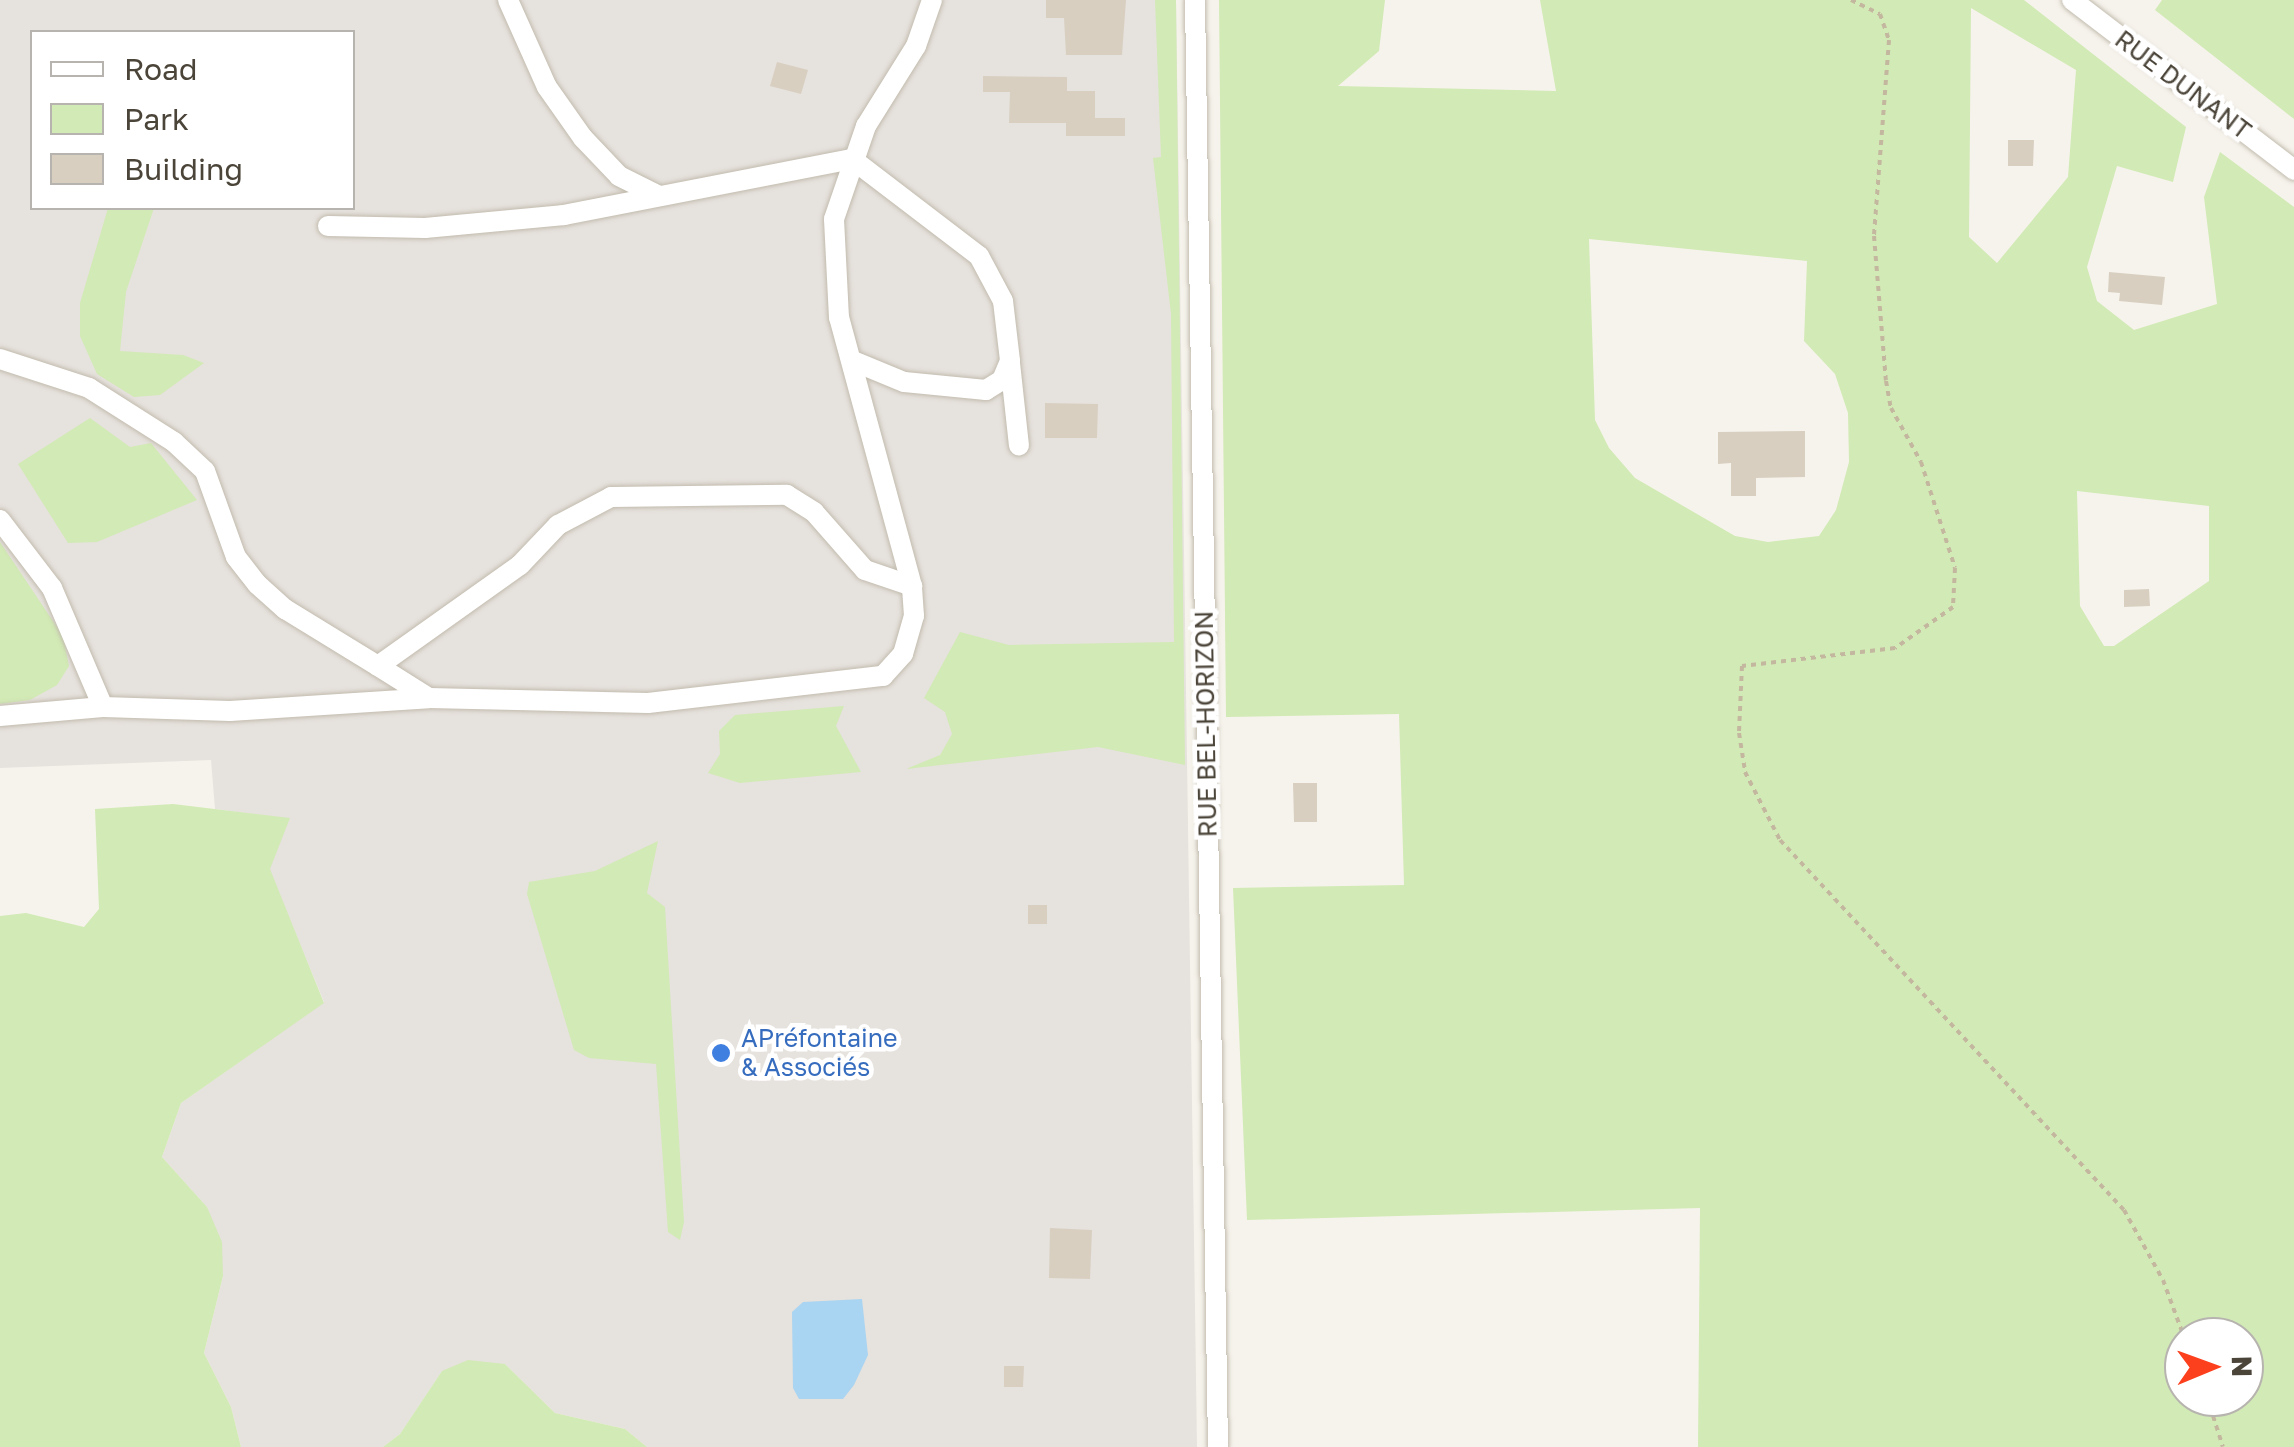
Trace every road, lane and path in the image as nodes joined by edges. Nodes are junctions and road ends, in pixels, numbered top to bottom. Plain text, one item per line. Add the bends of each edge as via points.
1 (508, 0) edge
2 (932, 0) edge
3 (1195, 0) edge
4 (1851, 0) edge
5 (2072, 0) edge
6 (852, 160) junction
7 (2294, 170) edge
8 (657, 195) junction
9 (328, 226) dead end
10 (0, 360) edge
11 (853, 361) junction
12 (1010, 361) junction
13 (1020, 446) dead end
14 (0, 520) edge
15 (912, 586) junction
16 (378, 666) junction
17 (428, 698) junction
18 (103, 708) junction
19 (0, 716) edge
20 (2177, 1317) edge
21 (2213, 1417) edge
22 (1218, 1447) edge
23 (2223, 1447) edge

1 - 8 street via 546,87 583,138 619,176
2 - 6 street via 916,46
3 - 22 street, RUE BEL-HORIZON
4 - 20 path via 1880,14 1889,40 1874,236 1886,381 1955,568 1954,607 1895,648 1742,666 1745,772 1780,840 2124,1210
5 - 7 street, RUE DUNANT
6 - 8 street
6 - 11 street via 834,219 831,259 838,318
6 - 12 street via 979,256 1003,301
8 - 9 street via 564,215 425,228
10 - 16 street via 89,388 174,442 205,471 236,557 258,584 284,609
11 - 12 street via 904,382 986,390 1002,380
11 - 15 street
12 - 13 street
14 - 18 street via 52,588
15 - 16 street via 865,570 814,512 787,495 611,497 558,525 493,586
15 - 17 street via 914,616 904,654 883,676 852,684 648,703
16 - 17 street
17 - 18 street via 230,711
18 - 19 street
21 - 23 path

